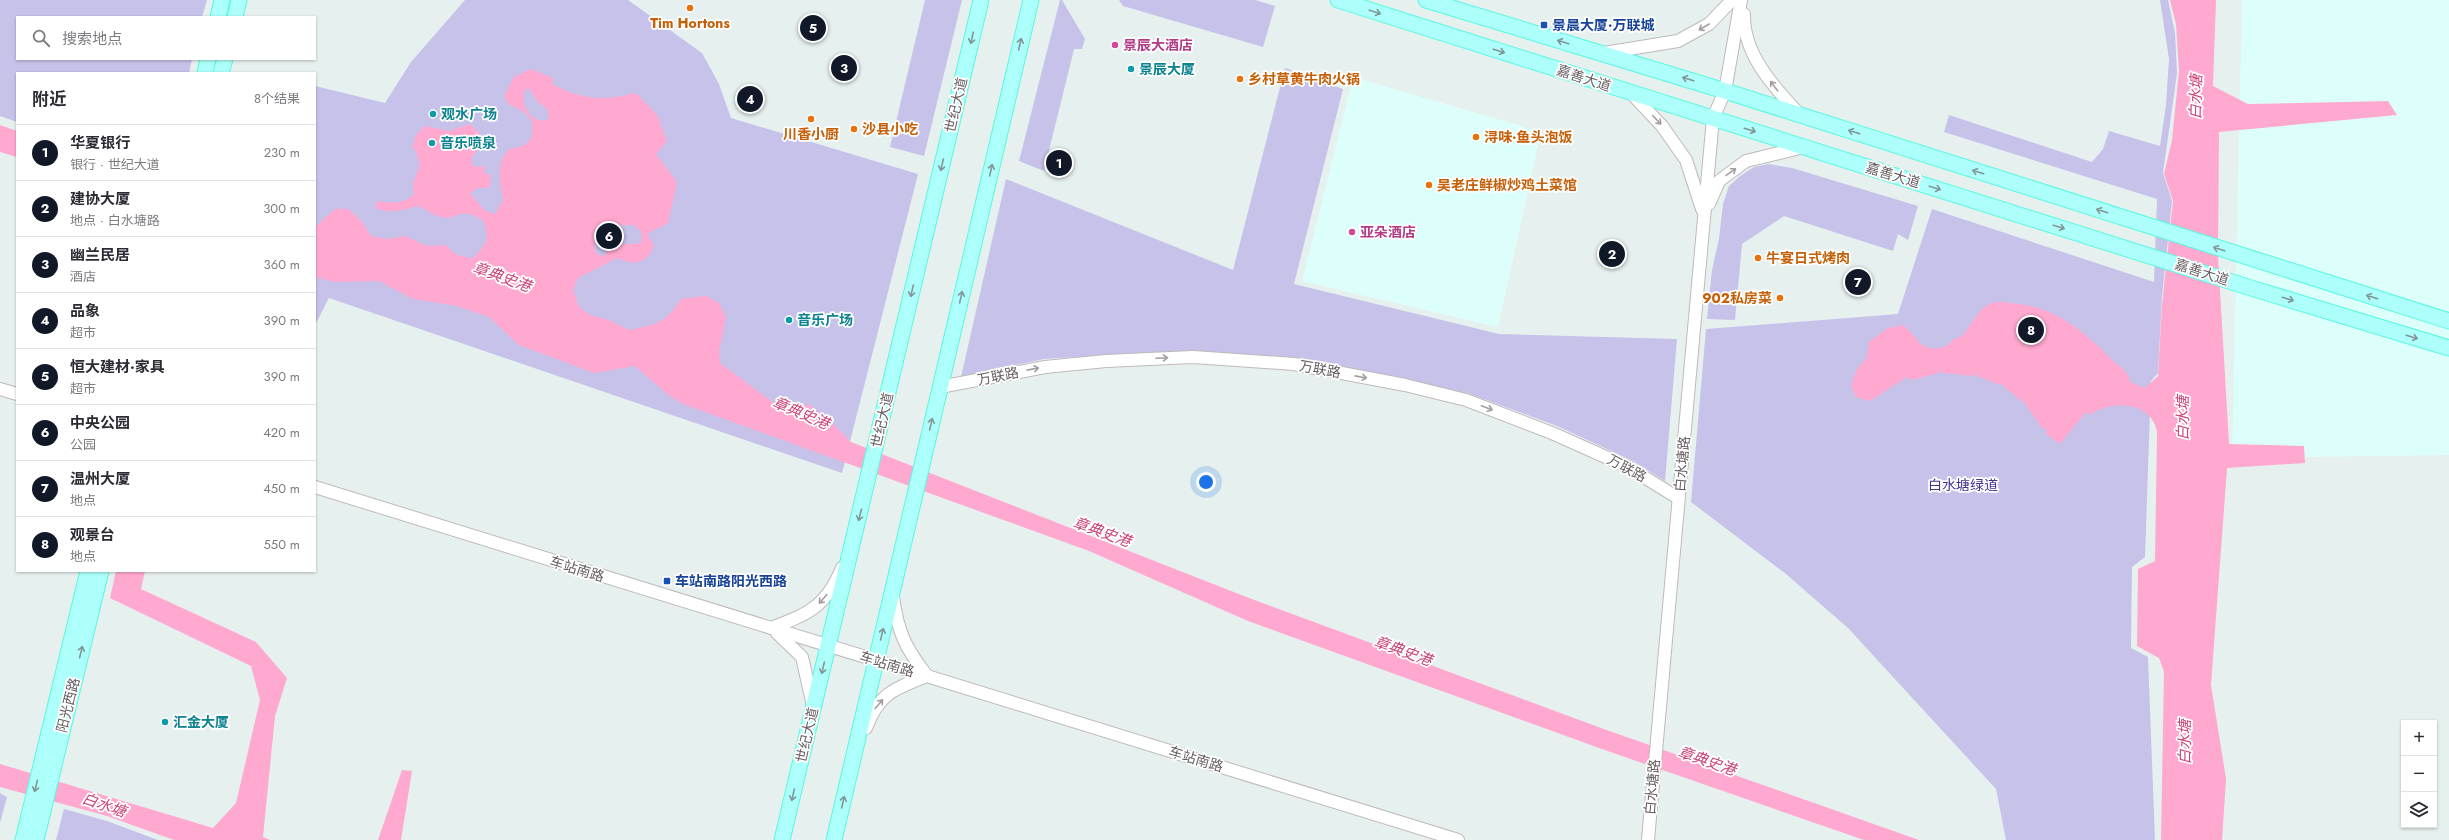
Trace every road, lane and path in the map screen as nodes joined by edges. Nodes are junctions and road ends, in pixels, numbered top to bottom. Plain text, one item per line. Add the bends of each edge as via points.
1 (222, 0) edge
2 (239, 0) edge
3 (980, 0) edge
4 (1031, 0) edge
5 (1338, 0) edge
6 (1426, 0) edge
7 (1732, 0) edge
8 (1742, 0) edge
9 (218, 16) edge
10 (235, 16) edge
11 (1603, 54) junction
12 (208, 60) edge
13 (225, 60) edge
14 (205, 72) edge
15 (221, 72) edge
16 (1725, 91) junction
17 (1630, 92) junction
18 (1800, 115) junction
19 (1713, 118) junction
20 (1804, 147) junction
21 (1704, 216) junction
22 (2449, 321) edge
23 (2449, 348) edge
24 (940, 387) junction
25 (0, 389) edge
26 (16, 394) edge
27 (316, 487) edge
28 (1678, 498) junction
29 (853, 540) junction
30 (88, 572) edge
31 (101, 572) edge
32 (892, 589) junction
33 (771, 628) junction
34 (828, 646) junction
35 (876, 660) junction
36 (927, 676) junction
37 (813, 707) junction
38 (50, 756) junction
39 (852, 764) junction
40 (34, 819) junction
41 (15, 840) edge
42 (23, 840) edge
43 (36, 840) edge
44 (782, 840) edge
45 (834, 840) edge
46 (1458, 840) edge
47 (1648, 840) edge

1 - 9 main road
2 - 10 main road
3 -> 29 main road, 世纪大道
24 -> 4 main road
5 -> 17 main road, 嘉善大道
11 -> 6 main road, 嘉善大道
7 -> 11 street via 1709,24 1678,40
8 - 16 street, 白水塘路
18 -> 8 street via 1774,87 1752,53 1744,28
16 -> 11 main road, 嘉善大道
12 - 14 main road
13 - 15 main road
16 - 18 main road, 嘉善大道
16 - 19 street, 白水塘路
17 - 19 main road, 嘉善大道
17 -> 21 street via 1662,126 1686,160
22 -> 18 main road, 嘉善大道
19 -> 20 main road, 嘉善大道
19 - 21 street, 白水塘路
21 -> 20 street via 1719,181 1746,161
20 -> 23 main road, 嘉善大道
21 - 28 street, 白水塘路
24 -> 28 street, 万联路 via 1045,366 1106,361 1194,357 1294,364 1405,385 1466,400 1552,433 1628,467
32 -> 24 main road
25 - 26 street
27 - 33 street, 车站南路
28 - 47 street, 白水塘路
29 -> 33 street via 836,582 824,599 809,612
29 - 34 main road, 世纪大道
30 - 38 main road, 阳光西路
38 -> 31 main road, 阳光西路
35 -> 32 main road
32 - 36 street via 895,612 907,649
33 - 34 street, 车站南路
33 - 37 street via 802,657
34 - 35 street, 车站南路
34 -> 37 main road, 世纪大道
35 - 36 street, 车站南路
35 - 39 main road
39 -> 36 street via 878,702 899,687
36 - 46 street, 车站南路
37 -> 44 main road, 世纪大道
38 - 40 main road, 阳光西路
45 -> 39 main road
40 - 41 street
40 - 42 main road, 阳光西路
40 - 43 main road, 阳光西路

